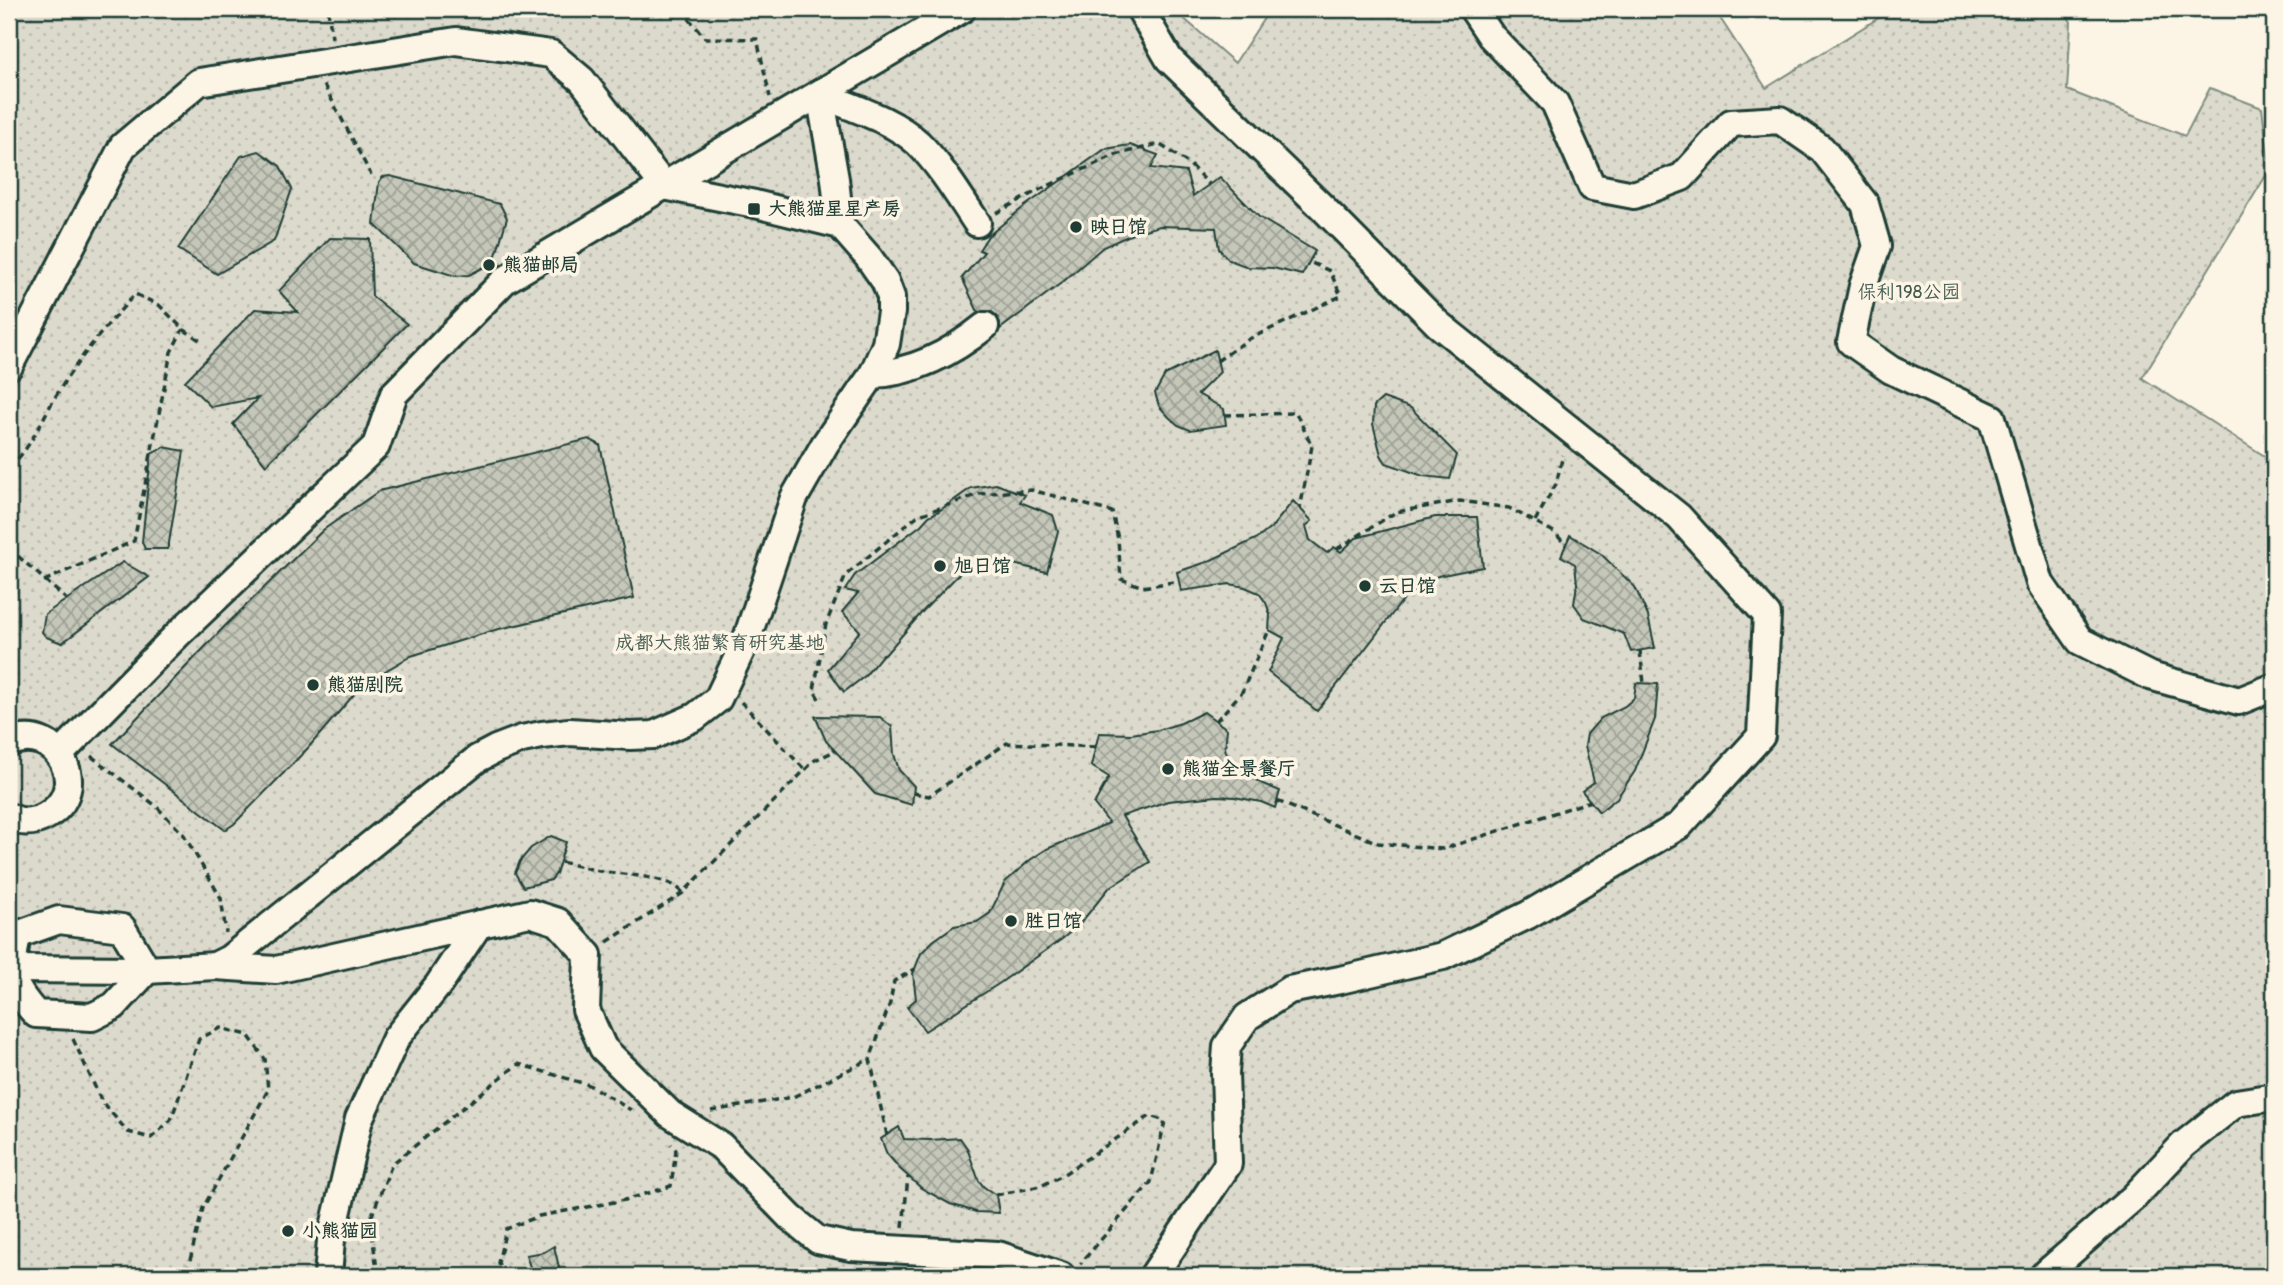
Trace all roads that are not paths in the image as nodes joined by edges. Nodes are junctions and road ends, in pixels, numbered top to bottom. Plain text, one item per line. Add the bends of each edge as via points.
1 (1140, 9) edge
2 (1473, 9) edge
3 (949, 13) edge
4 (820, 94) junction
5 (664, 186) junction
6 (977, 223) road end
7 (840, 225) junction
8 (985, 326) dead end
9 (9, 366) edge
10 (873, 374) junction
11 (2274, 687) edge
12 (9, 743) edge
13 (66, 748) junction
14 (9, 817) edge
15 (480, 924) junction
16 (222, 962) junction
17 (10, 969) edge
18 (146, 970) junction
19 (2274, 1097) edge
20 (1070, 1271) edge
21 (328, 1276) edge
22 (1153, 1276) edge
23 (2043, 1276) edge

1 - 22 lane via 1169,59 1438,324 1679,517 1767,615 1761,736 1680,825 1528,915 1443,956 1289,990 1247,1017 1227,1045 1228,1164
2 - 11 lane via 1491,36 1555,103 1592,187 1634,195 1682,177 1731,123 1780,120 1822,149 1865,204 1877,246 1851,342 1891,370 1992,418 2040,583 2080,641 2150,676 2239,701
3 - 4 lane
4 - 5 lane
4 - 6 lane via 917,142
4 - 7 lane
5 - 7 lane
5 - 9 lane via 582,80 551,54 456,41 199,82 123,146
5 - 13 lane via 505,281 394,394 376,446
7 - 10 lane via 869,258 891,297 890,328
8 - 10 lane via 919,365
10 - 16 lane via 794,498 747,638 718,699 695,717 654,734 561,733 522,739 477,759
12 - 13 lane via 30,739
13 - 14 lane via 67,790 62,802 42,819 29,822
15 - 16 lane via 276,970
15 - 20 lane via 530,913 558,922 588,955 586,1010 603,1048 670,1114 721,1146 818,1240 851,1247 998,1255
15 - 21 lane via 396,1038 359,1119 331,1240
16 - 18 lane
17 - 18 lane
17 - 18 lane via 19,995 36,1014 92,1017 114,1006
17 - 18 lane via 17,935 59,920 122,928
19 - 23 lane via 2236,1103 2183,1145 2134,1197

